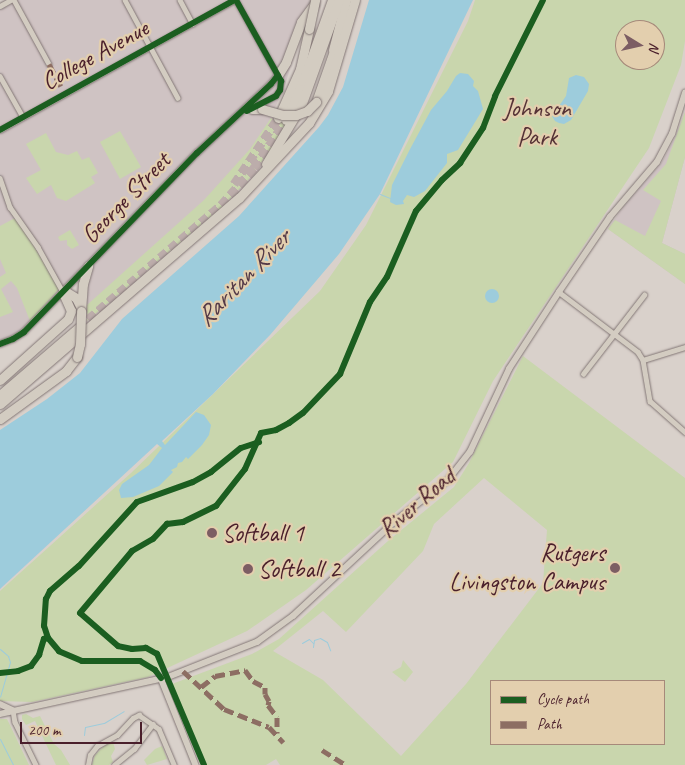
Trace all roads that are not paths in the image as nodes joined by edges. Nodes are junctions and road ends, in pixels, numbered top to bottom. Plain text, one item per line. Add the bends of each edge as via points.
1 (13, 0) edge
2 (124, 0) edge
3 (180, 0) edge
4 (236, 0) edge
5 (316, 0) edge
6 (332, 0) edge
7 (339, 0) edge
8 (346, 0) edge
9 (354, 0) edge
10 (0, 6) edge
11 (193, 24) junction
12 (150, 47) junction
13 (49, 64) dead end
14 (328, 69) junction
15 (278, 75) junction
16 (0, 76) edge
17 (685, 93) edge
18 (178, 98) dead end
19 (252, 109) junction
20 (23, 117) junction
21 (230, 122) junction
22 (0, 130) edge
23 (0, 178) edge
24 (239, 198) junction
25 (88, 266) junction
26 (64, 292) junction
27 (559, 292) junction
28 (644, 295) dead end
29 (80, 299) junction
30 (78, 328) tunnel mouth
31 (614, 332) junction
32 (0, 344) edge
33 (685, 347) edge
34 (643, 360) junction
35 (584, 374) dead end
36 (0, 380) edge
37 (0, 395) edge
38 (0, 404) edge
39 (0, 419) edge
40 (685, 432) edge
41 (160, 678) junction
42 (0, 704) edge
43 (13, 710) junction
44 (0, 714) edge
45 (153, 724) junction
46 (36, 765) edge
47 (88, 765) edge
48 (114, 765) edge
49 (174, 765) edge
50 (196, 765) edge

1 - 10 street
1 - 13 street
2 - 12 street
3 - 11 street
4 - 11 street, College Avenue
4 - 15 street
5 - 6 highway, bridge via 300,69 282,119 303,81
5 - 15 highway via 301,22
7 - 24 highway via 301,106 278,147
8 - 14 highway
9 - 14 highway
9 - 24 highway via 332,82 320,106
11 - 12 street, College Avenue
12 - 18 street
12 - 20 street, College Avenue
14 - 19 highway, bridge via 316,102 307,111 296,116
15 - 19 street via 281,81 278,93
15 - 21 street, George Street
16 - 20 street
17 - 27 street, River Road via 672,134 657,162 610,217
19 - 21 street
20 - 22 street, College Avenue
21 - 25 street, George Street
23 - 26 street via 10,207
24 - 38 highway
25 - 26 street, George Street
25 - 29 highway
26 - 29 highway
26 - 32 street, George Street via 22,334
26 - 36 highway via 71,311 68,319
27 - 31 street
27 - 41 street, River Road via 509,369 470,452 448,480 394,523 314,598 268,635 221,657
28 - 31 street
29 - 39 highway, bridge via 77,356 66,371
30 - 37 highway
31 - 34 street
31 - 35 street
33 - 34 street
34 - 40 street via 650,402
41 - 43 street, River Road
41 - 50 street
42 - 43 street
43 - 44 street, River Road
43 - 46 street via 15,722
45 - 47 street via 143,716 136,716 117,735 94,750
45 - 48 street via 134,749
45 - 49 street via 162,734

